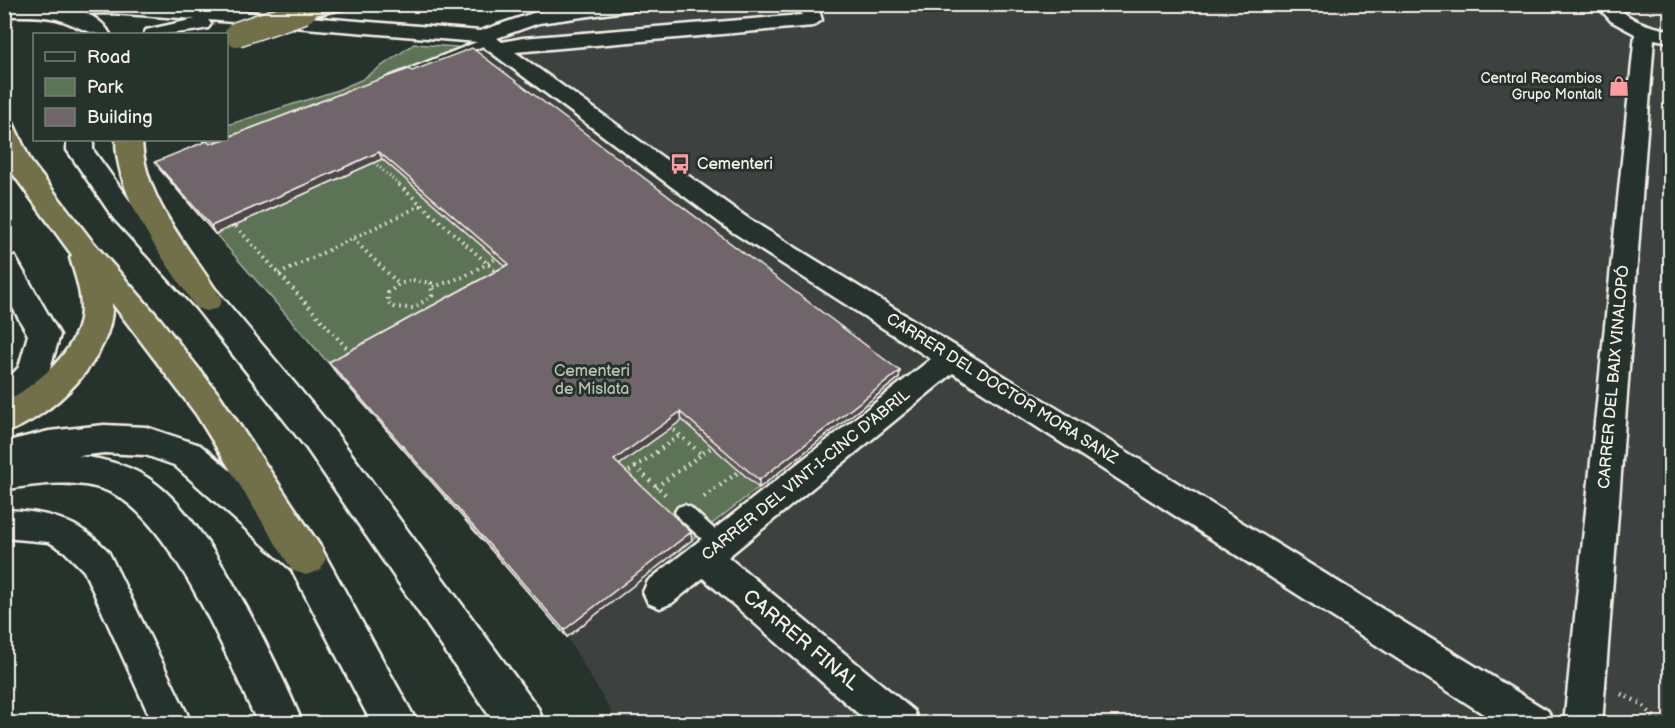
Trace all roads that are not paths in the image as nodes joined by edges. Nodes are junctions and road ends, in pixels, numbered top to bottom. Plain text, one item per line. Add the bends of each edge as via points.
1 (335, 4) edge
2 (633, 4) edge
3 (808, 4) edge
4 (1605, 4) edge
5 (12, 10) edge
6 (256, 19) junction
7 (98, 33) edge
8 (157, 33) edge
9 (1658, 33) edge
10 (232, 36) edge
11 (489, 42) junction
12 (380, 83) edge
13 (4, 128) edge
14 (80, 141) edge
15 (129, 141) edge
16 (82, 248) junction
17 (4, 264) edge
18 (207, 300) junction
19 (952, 357) junction
20 (4, 406) edge
21 (4, 420) edge
22 (4, 456) edge
23 (4, 475) edge
24 (684, 512) road end
25 (4, 524) edge
26 (711, 551) junction
27 (306, 558) junction
28 (660, 592) dead end
29 (173, 723) edge
30 (281, 723) edge
31 (396, 723) edge
32 (522, 723) edge
33 (900, 723) edge
34 (1534, 723) edge
35 (1583, 723) edge

1 - 10 highway, bridge
2 - 11 street via 536,18
3 - 11 street via 813,20 523,44
4 - 9 street via 1613,15
5 - 6 street via 111,7
5 - 7 street via 62,12 96,28
6 - 8 street via 190,25
6 - 11 street
9 - 35 street, CARRER DEL BAIX VINALOPÓ
11 - 12 lane
11 - 19 street, CARRER DEL DOCTOR MORA SANZ via 740,225
13 - 16 highway via 18,163
14 - 18 street via 80,150 124,213
15 - 18 highway via 131,170 153,214
16 - 21 highway via 96,307 85,346 59,381 26,409
16 - 27 highway via 208,405
17 - 20 street via 44,335 34,372
18 - 32 street via 320,439
19 - 26 street, CARRER DEL VINT-I-CINC D'ABRIL
19 - 34 street, CARRER DEL DOCTOR MORA SANZ
22 - 27 street via 49,445 146,441 187,455
23 - 30 street via 42,468 84,471 119,480 155,503 190,550
24 - 26 lane
25 - 29 street via 40,525 78,540 96,561
26 - 28 street, CARRER DEL VINT-I-CINC D'ABRIL
26 - 33 street, CARRER FINAL
27 - 31 street

